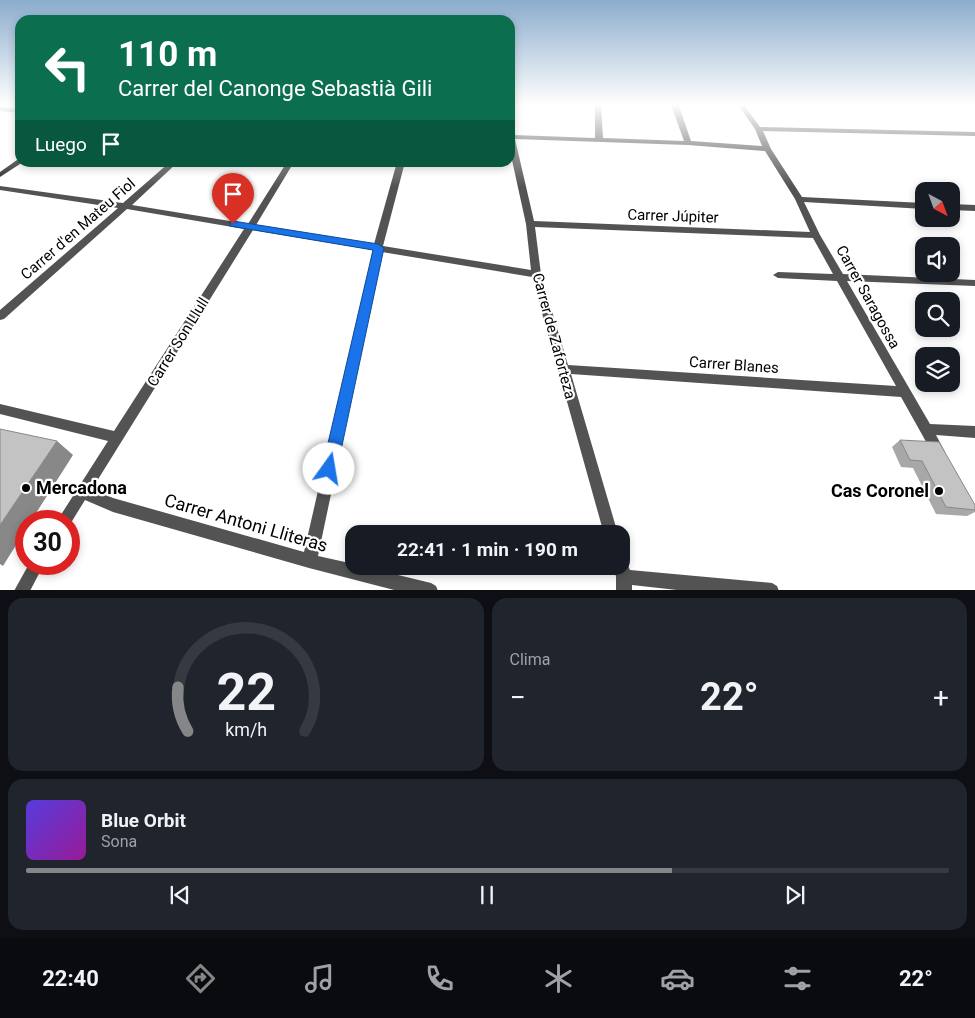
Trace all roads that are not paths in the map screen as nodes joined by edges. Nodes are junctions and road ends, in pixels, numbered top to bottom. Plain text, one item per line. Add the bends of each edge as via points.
1 (599, 133) edge
2 (684, 133) edge
3 (760, 133) edge
4 (911, 133) edge
5 (975, 134) edge
6 (515, 136) edge
7 (599, 140) junction
8 (688, 143) junction
9 (767, 149) junction
10 (515, 158) edge
11 (15, 165) edge
12 (169, 167) edge
13 (289, 167) edge
14 (400, 167) edge
15 (0, 175) edge
16 (0, 188) edge
17 (799, 199) junction
18 (915, 205) edge
19 (125, 206) junction
20 (960, 207) edge
21 (975, 208) edge
22 (530, 224) junction
23 (251, 227) junction
24 (816, 235) junction
25 (378, 248) junction
26 (536, 274) junction
27 (778, 275) dead end
28 (839, 277) junction
29 (975, 282) edge
30 (0, 316) edge
31 (562, 369) junction
32 (904, 392) junction
33 (0, 409) edge
34 (925, 429) junction
35 (975, 432) edge
36 (116, 437) junction
37 (945, 462) edge
38 (82, 492) junction
39 (71, 510) edge
40 (608, 525) edge
41 (309, 561) junction
42 (31, 575) edge
43 (623, 578) edge
44 (21, 590) edge
45 (431, 590) edge
46 (772, 590) edge

1 - 7 street
2 - 8 street
3 - 9 street
4 - 5 street
6 - 7 street
7 - 8 street
8 - 9 street
9 - 17 street, Carrer Saragossa
10 - 22 street, Carrer de Zaforteza
11 - 15 street
12 - 19 street, Carrer d'en Mateu Fiol
13 - 23 street, Carrer Son Llull
14 - 25 street
16 - 19 street
17 - 18 street
17 - 24 street, Carrer Saragossa
19 - 23 street
19 - 30 street, Carrer d'en Mateu Fiol
20 - 21 street
22 - 24 street, Carrer Júpiter
22 - 26 street, Carrer de Zaforteza
23 - 25 street
23 - 36 street, Carrer Son Llull
24 - 28 street, Carrer Saragossa
25 - 26 street
25 - 41 street
26 - 31 street, Carrer de Zaforteza
27 - 28 street
28 - 29 street
28 - 32 street, Carrer Saragossa
31 - 32 street, Carrer Blanes
31 - 40 street, Carrer de Zaforteza
32 - 34 street, Carrer Saragossa
33 - 36 street
34 - 35 street
34 - 37 street, Carrer Saragossa
36 - 38 street, Carrer Son Llull
38 - 39 street, Carrer Son Llull
38 - 41 street, Carrer Antoni Lliteras via 113,505
41 - 45 street, Carrer Antoni Lliteras
42 - 44 street
43 - 46 street

